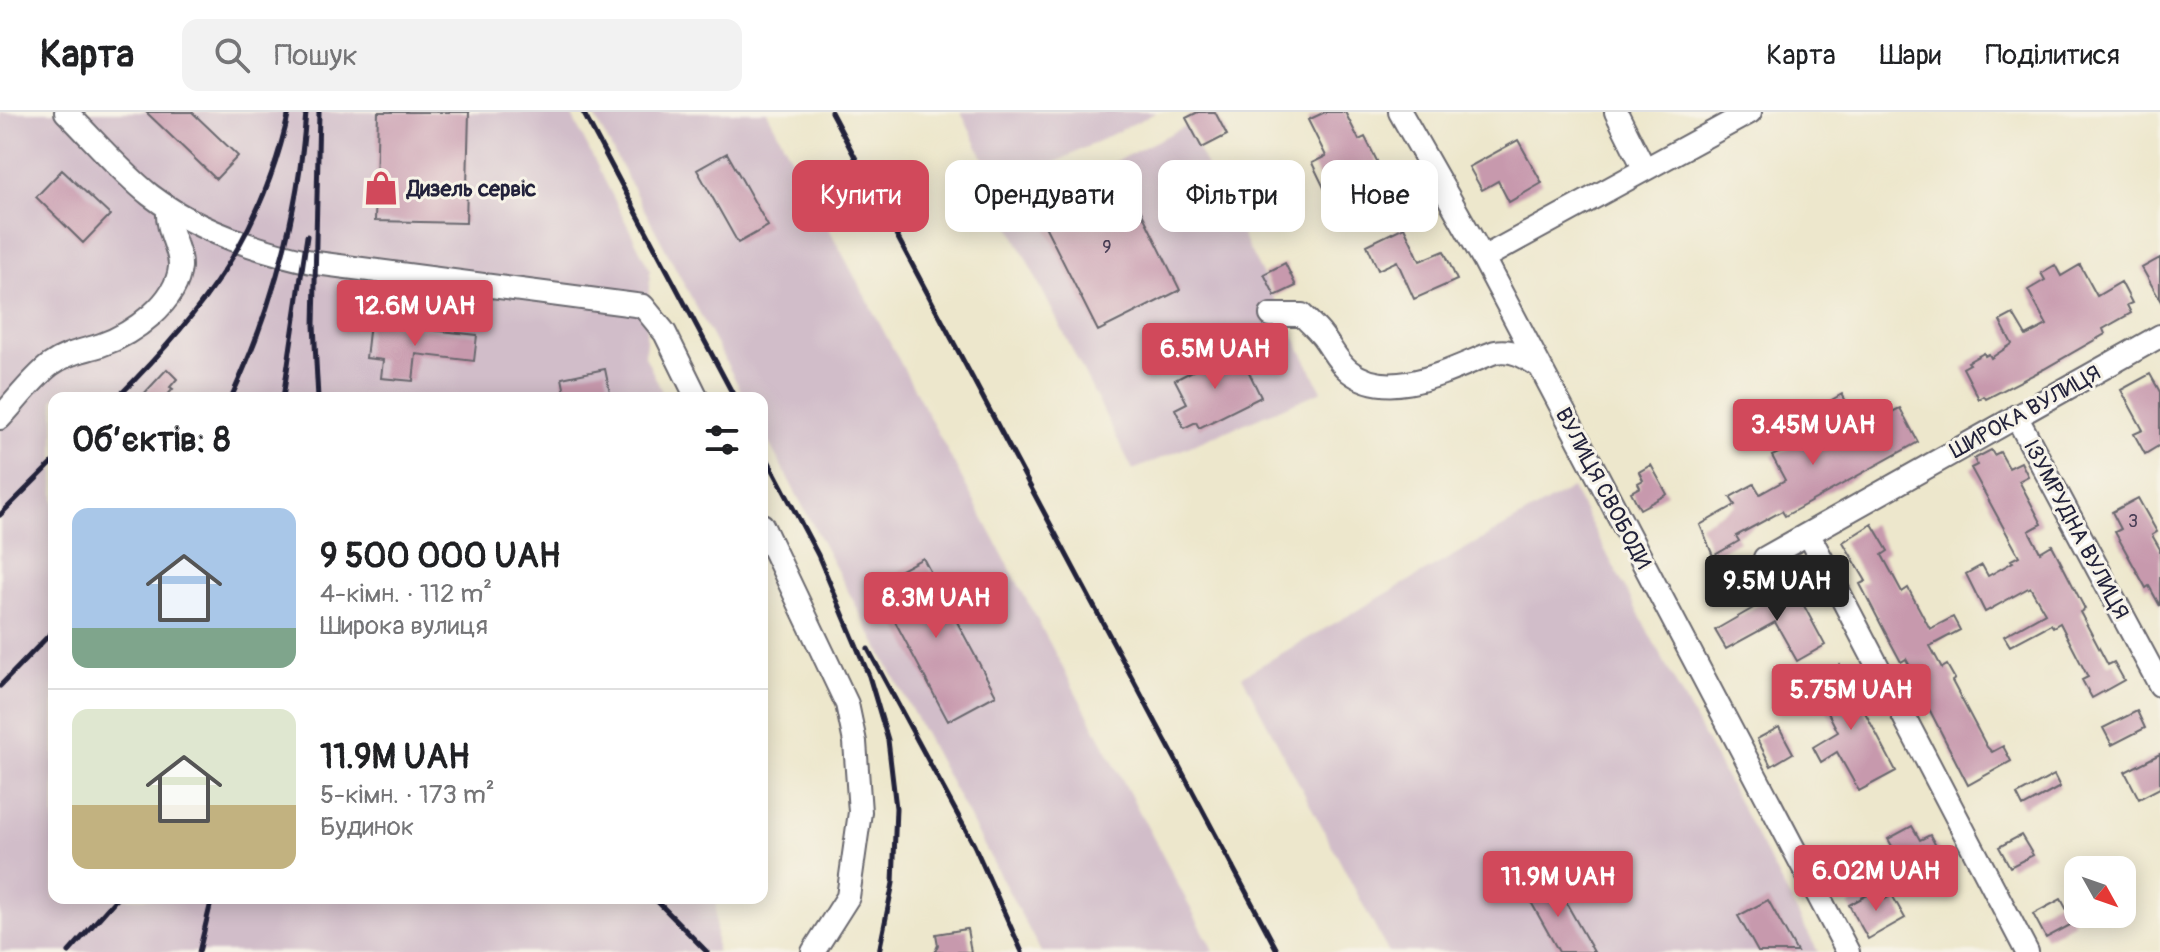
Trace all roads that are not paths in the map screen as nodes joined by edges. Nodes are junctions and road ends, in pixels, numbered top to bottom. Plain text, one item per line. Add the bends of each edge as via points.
1 (66, 112) edge
2 (1400, 112) edge
3 (1616, 112) edge
4 (1750, 112) edge
5 (1644, 168) junction
6 (168, 208) junction
7 (1483, 258) junction
8 (1271, 315) dead end
9 (2160, 336) edge
10 (1540, 367) junction
11 (694, 392) edge
12 (2016, 416) junction
13 (0, 418) edge
14 (1809, 535) junction
15 (768, 538) edge
16 (1765, 558) dead end
17 (2160, 685) edge
18 (813, 952) edge
19 (1848, 952) edge
20 (2027, 952) edge

1 - 6 street
2 - 7 street, ВУЛИЦЯ СВОБОДИ
3 - 5 street
4 - 5 street
5 - 7 street
6 - 11 street via 215,231 316,263 643,306 665,333
6 - 13 street via 167,222 181,263 166,301 150,317 104,344 49,366
7 - 10 street, ВУЛИЦЯ СВОБОДИ
8 - 10 street via 1302,315 1348,370 1378,384 1416,381 1508,350
9 - 12 street, ШИРОКА ВУЛИЦЯ
10 - 19 street, ВУЛИЦЯ СВОБОДИ
12 - 14 street, ШИРОКА ВУЛИЦЯ
12 - 17 street, ІЗУМРУДНА ВУЛИЦЯ
14 - 16 street, ШИРОКА ВУЛИЦЯ
14 - 20 street
15 - 18 street via 847,704 855,742 860,812 848,897

